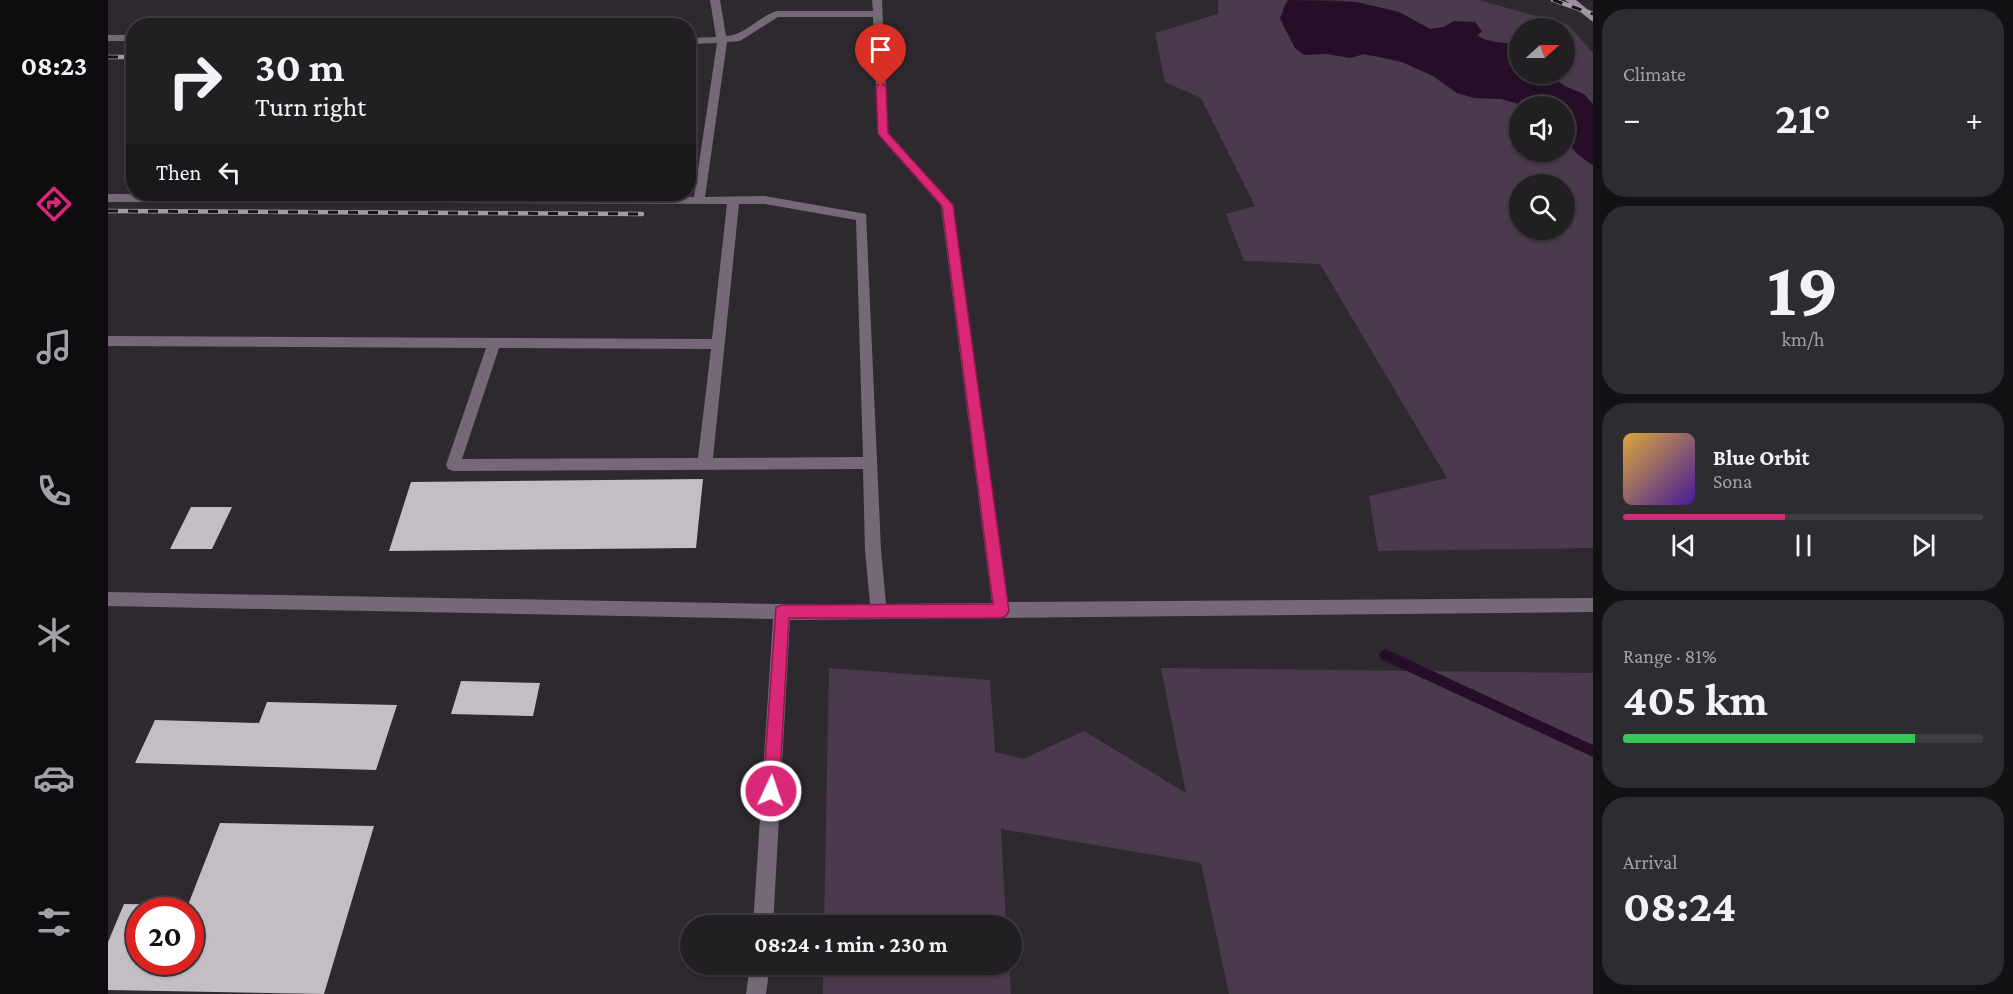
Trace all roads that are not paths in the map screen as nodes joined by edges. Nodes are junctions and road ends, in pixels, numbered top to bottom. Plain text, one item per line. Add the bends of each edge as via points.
1 (715, 0) edge
2 (877, 0) edge
3 (1570, 0) edge
4 (878, 14) junction
5 (1593, 19) edge
6 (108, 38) edge
7 (126, 38) edge
8 (696, 41) edge
9 (722, 41) junction
10 (108, 198) edge
11 (126, 198) edge
12 (696, 201) edge
13 (699, 201) junction
14 (733, 201) junction
15 (108, 341) edge
16 (494, 343) junction
17 (717, 344) junction
18 (870, 463) junction
19 (705, 464) junction
20 (108, 599) edge
21 (1593, 605) edge
22 (879, 610) junction
23 (1001, 611) junction
24 (782, 612) junction
25 (764, 915) edge
26 (759, 975) edge
27 (756, 994) edge

1 - 9 lane
2 - 4 lane
3 - 5 main road
4 - 9 lane via 777,14 736,39
4 - 23 lane via 883,134 947,205
6 - 7 lane
8 - 9 lane
9 - 13 lane
10 - 11 lane
12 - 13 lane
13 - 14 lane
14 - 17 lane
14 - 18 lane via 765,200 862,217
15 - 16 lane
16 - 17 lane
16 - 19 lane via 453,465
17 - 19 lane
18 - 19 lane
18 - 22 lane
20 - 24 lane
21 - 23 lane
22 - 23 lane
22 - 24 lane
24 - 25 lane
26 - 27 lane

